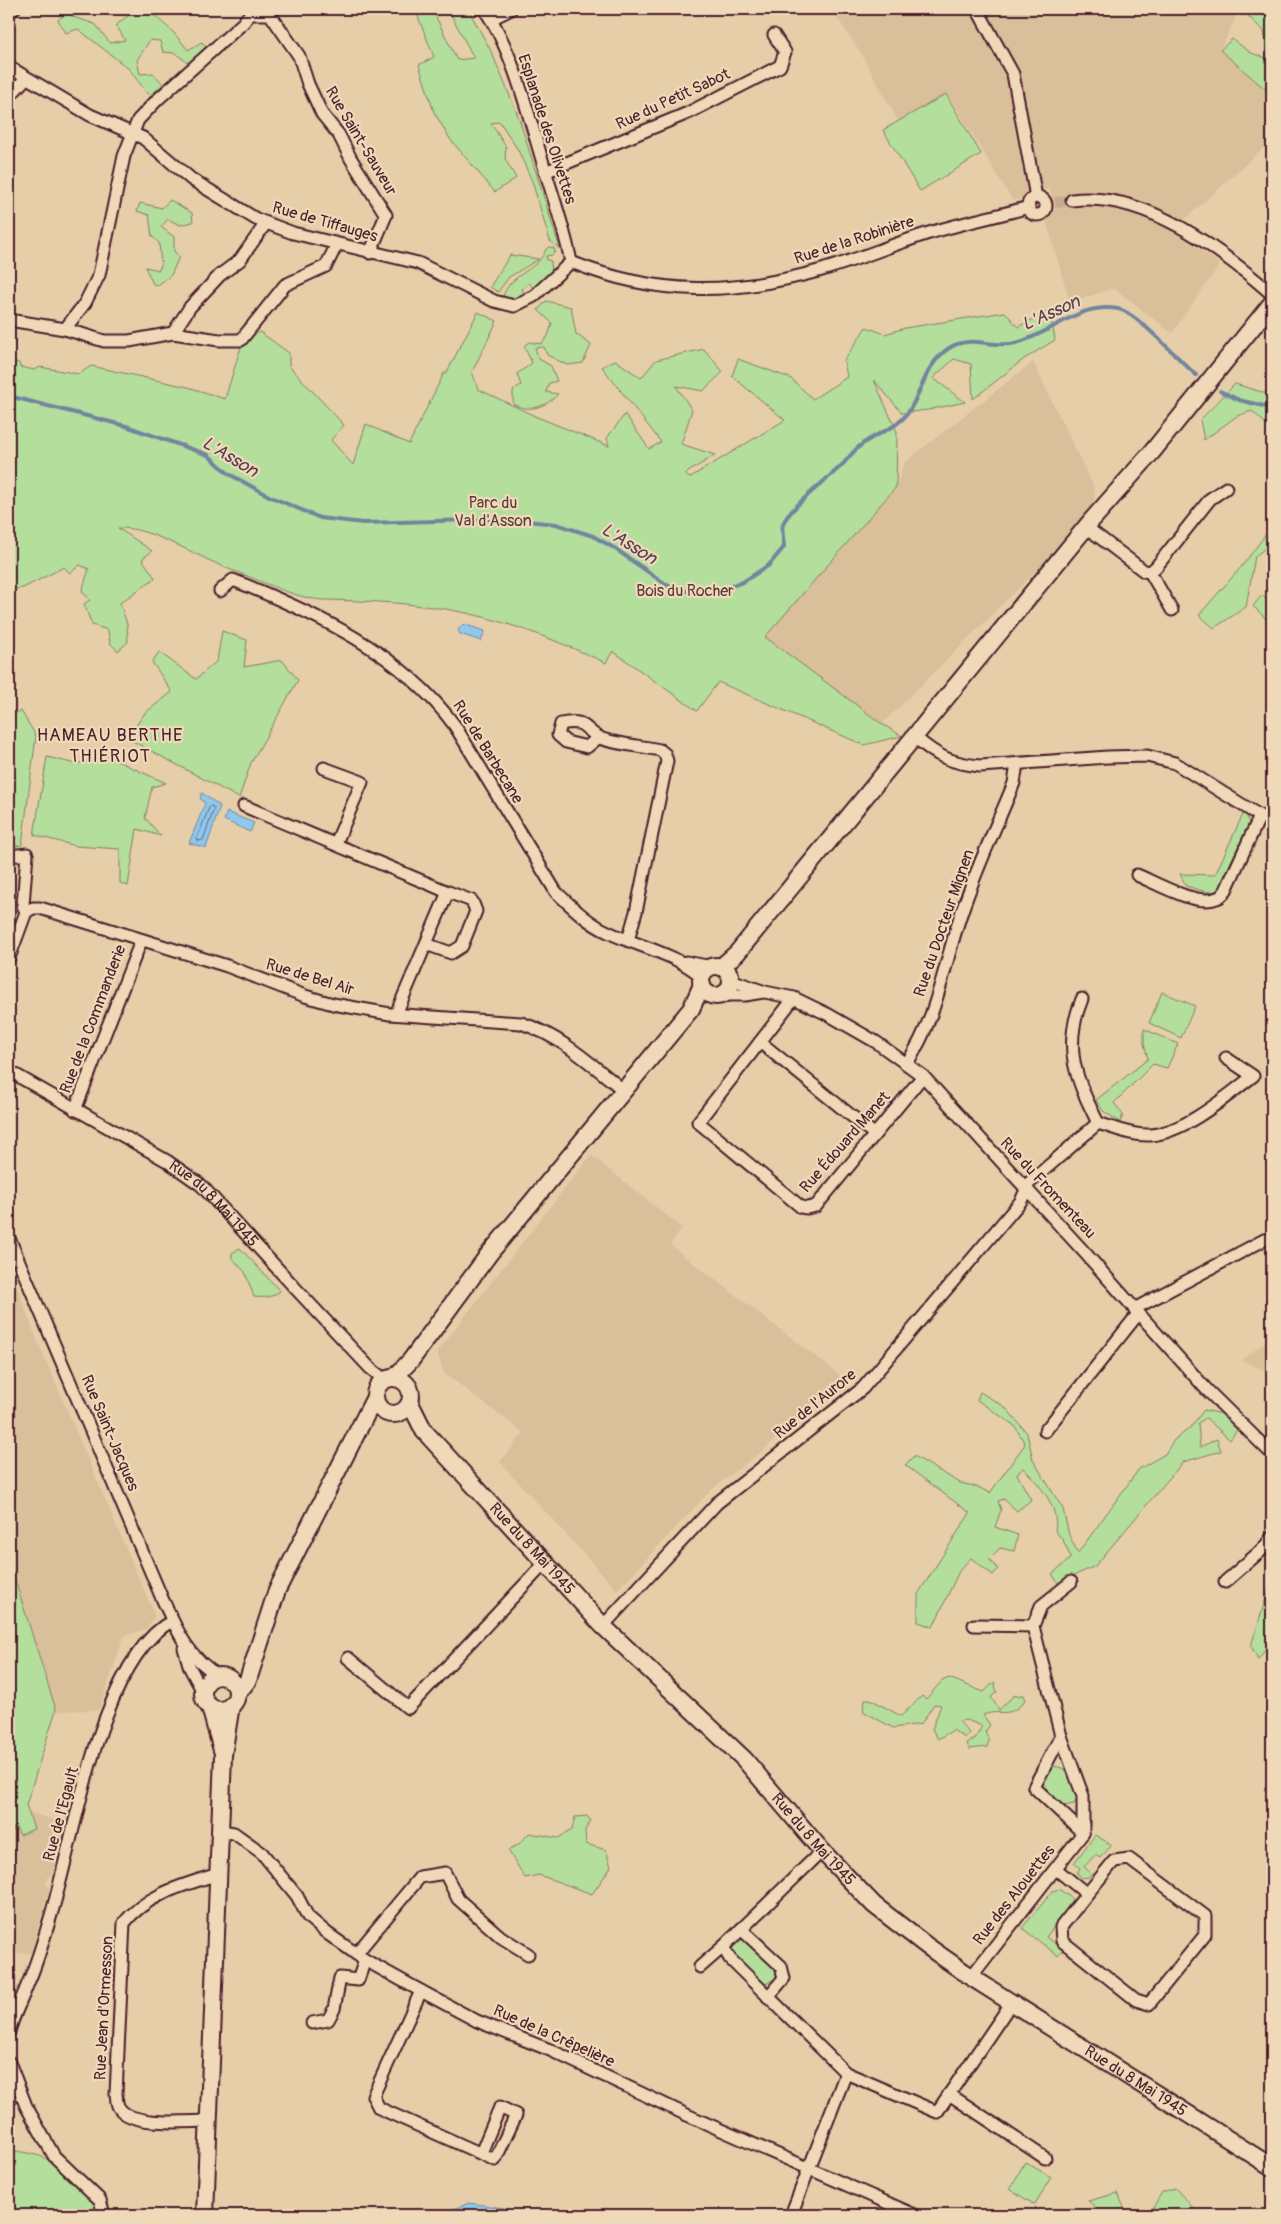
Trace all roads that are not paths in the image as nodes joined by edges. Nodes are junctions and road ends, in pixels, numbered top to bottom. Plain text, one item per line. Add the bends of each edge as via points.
1 (14, 9) edge
2 (484, 9) edge
3 (511, 9) edge
4 (977, 9) edge
5 (246, 11) edge
6 (9, 12) edge
7 (491, 19) junction
8 (774, 35) dead end
9 (9, 67) edge
10 (26, 78) junction
11 (9, 97) edge
12 (133, 133) junction
13 (545, 172) junction
14 (1072, 200) tunnel mouth
15 (266, 223) junction
16 (337, 244) junction
17 (370, 253) junction
18 (571, 262) junction
19 (1272, 294) edge
20 (1272, 303) edge
21 (9, 320) edge
22 (65, 329) junction
23 (173, 333) junction
24 (1226, 488) dead end
25 (1086, 527) junction
26 (1150, 572) junction
27 (220, 591) dead end
28 (1172, 610) dead end
29 (599, 737) dead end
30 (916, 738) junction
31 (1019, 764) junction
32 (324, 768) dead end
33 (244, 806) dead end
34 (1260, 816) junction
35 (1272, 821) edge
36 (336, 843) junction
37 (9, 856) edge
38 (1137, 875) dead end
39 (448, 892) junction
40 (26, 912) junction
41 (628, 940) junction
42 (141, 941) junction
43 (426, 944) junction
44 (9, 958) edge
45 (717, 980) junction
46 (765, 992) junction
47 (794, 998) junction
48 (1082, 999) dead end
49 (396, 1014) junction
50 (760, 1042) junction
51 (1226, 1058) dead end
52 (907, 1063) junction
53 (9, 1071) edge
54 (923, 1076) junction
55 (623, 1090) junction
56 (75, 1110) junction
57 (1098, 1123) junction
58 (874, 1134) junction
59 (1027, 1189) junction
60 (9, 1238) edge
61 (1272, 1239) edge
62 (1136, 1311) junction
63 (396, 1381) junction
64 (376, 1397) junction
65 (410, 1403) junction
66 (392, 1413) junction
67 (424, 1430) junction
68 (1045, 1431) dead end
69 (359, 1432) junction
70 (1272, 1454) edge
71 (1272, 1537) edge
72 (545, 1563) junction
73 (1071, 1582) dead end
74 (1225, 1582) dead end
75 (172, 1621) junction
76 (974, 1625) dead end
77 (602, 1626) junction
78 (1033, 1626) junction
79 (182, 1641) junction
80 (348, 1658) dead end
81 (255, 1659) junction
82 (222, 1677) junction
83 (206, 1700) junction
84 (233, 1706) junction
85 (1061, 1736) junction
86 (223, 1755) junction
87 (221, 1831) junction
88 (1083, 1833) junction
89 (822, 1852) junction
90 (1056, 1869) junction
91 (218, 1874) junction
92 (1087, 1894) junction
93 (741, 1929) junction
94 (724, 1947) junction
95 (528, 1954) dead end
96 (361, 1957) junction
97 (700, 1968) dead end
98 (971, 1977) junction
99 (421, 1992) junction
100 (768, 1997) junction
101 (1012, 2002) junction
102 (312, 2023) dead end
103 (9, 2032) edge
104 (9, 2062) edge
105 (846, 2073) junction
106 (949, 2094) junction
107 (209, 2121) junction
108 (481, 2153) dead end
109 (1045, 2158) dead end
110 (1272, 2166) edge
111 (809, 2167) junction
112 (104, 2215) edge
113 (205, 2215) edge
114 (791, 2215) edge
115 (915, 2215) edge

1 - 6 street
2 - 7 street, Esplanade des Olivettes
3 - 7 street
4 - 18 street, Rue de la Robinière via 1013,74 1046,202 1031,200 1029,207 925,234 824,269 731,287 686,290 640,284
5 - 12 street via 243,23 157,100 138,120
5 - 17 street, Rue Saint-Sauveur via 270,14 299,56 322,114 339,136 386,215
7 - 13 street, Esplanade des Olivettes via 510,61
8 - 13 street, Rue du Petit Sabot via 785,52 780,66 688,113
9 - 10 street, Rue de Tiffauges
10 - 11 street
10 - 12 street, Rue de Tiffauges via 90,115
12 - 15 street, Rue de Tiffauges via 191,180
12 - 22 street via 124,156 99,275 85,303
13 - 18 street, Esplanade des Olivettes
14 - 19 street via 1099,198 1158,216 1210,244
15 - 16 street, Rue de Tiffauges
15 - 23 street via 240,260 220,275 190,307
16 - 17 street, Rue de Tiffauges
16 - 23 street via 326,266 285,285 241,340
17 - 18 street, Rue de Tiffauges via 418,264 494,301 514,306 534,296
20 - 25 main road via 1152,452
21 - 22 street
22 - 23 street via 104,341 129,341
24 - 26 street via 1210,499
25 - 26 street via 1144,571
25 - 30 main road
26 - 28 street
27 - 41 street, Rue de Barbecane via 233,580 296,605 400,668 441,707 455,726 556,892 590,922
29 - 41 street via 660,750 667,761
30 - 31 street via 942,758 961,764
30 - 45 main road
31 - 34 street via 1132,756 1166,760
31 - 52 street, Rue du Docteur Mignen via 961,915 927,1028
32 - 36 street via 362,782
33 - 36 street
34 - 35 street
34 - 38 street via 1230,883 1218,898 1187,897
36 - 39 street
37 - 40 street via 27,854 23,905
39 - 43 street
39 - 43 street via 472,901 476,911 462,946 451,953
40 - 42 street, Rue de Bel Air via 40,908
40 - 44 street
41 - 45 street, Rue de Barbecane via 679,960
42 - 49 street, Rue de Bel Air via 226,966 305,996
42 - 56 street, Rue de la Commanderie
43 - 49 street
45 - 46 street, Rue du Fromenteau
45 - 46 street, Rue du Fromenteau via 745,995
45 - 55 main road
46 - 47 street, Rue du Fromenteau
47 - 50 street, Rue Édouard Manet
47 - 52 street, Rue du Fromenteau via 876,1042
48 - 57 street via 1072,1028 1073,1062
49 - 55 street, Rue de Bel Air via 521,1023 540,1029 566,1045
50 - 58 street
50 - 58 street, Rue Édouard Manet via 698,1122 785,1195 801,1207 816,1206
51 - 57 street via 1253,1076 1208,1112 1151,1135
52 - 54 street, Rue du Fromenteau
53 - 56 street, Rue du 8 Mai 1945
54 - 58 street, Rue Édouard Manet
54 - 59 street, Rue du Fromenteau
55 - 63 main road via 485,1259
56 - 63 street, Rue du 8 Mai 1945 via 167,1161 201,1185 364,1361
57 - 59 street, Rue de l'Aurore
59 - 62 street, Rue du Fromenteau
59 - 77 street, Rue de l'Aurore via 1022,1201 863,1388 717,1503
60 - 75 street, Rue Saint-Jacques
61 - 62 street via 1264,1240
62 - 68 street
62 - 70 street, Rue du Fromenteau
63 - 64 main road via 378,1387
63 - 65 main road via 411,1393
64 - 66 main road via 379,1407
64 - 69 main road
65 - 66 main road
65 - 67 main road, Rue du 8 Mai 1945
66 - 67 main road, Rue du 8 Mai 1945
66 - 69 main road
67 - 72 main road, Rue du 8 Mai 1945
69 - 81 main road via 277,1590
71 - 74 street
72 - 77 main road, Rue du 8 Mai 1945
72 - 80 street via 408,1708
73 - 78 street via 1041,1606
75 - 79 street, Rue Saint-Jacques
75 - 103 street, Rue de l'Egault via 151,1638 117,1688 99,1739 47,1930
76 - 78 street
77 - 89 main road, Rue du 8 Mai 1945 via 744,1759
78 - 85 street
79 - 82 street, Rue Saint-Jacques via 203,1667
79 - 83 street, Rue Saint-Jacques via 186,1658
81 - 82 main road
81 - 84 main road via 248,1680
82 - 83 main road via 206,1683
82 - 84 main road via 234,1684
83 - 84 main road via 221,1710
83 - 86 main road
84 - 86 main road
85 - 88 street via 1083,1796
85 - 88 street via 1034,1787
86 - 87 main road
87 - 91 main road
87 - 96 street, Rue de la Crêpelière via 234,1833 262,1853 297,1896 308,1917
88 - 90 street, Rue des Alouettes
89 - 93 street
89 - 98 main road, Rue du 8 Mai 1945 via 874,1905
90 - 92 street
90 - 98 street, Rue des Alouettes
91 - 107 main road
91 - 107 street, Rue Jean d'Ormesson via 158,1895 132,1912 124,1922 116,2094 118,2108 126,2116 140,2120
92 - 92 street via 1114,1861 1129,1859 1205,1916 1205,1935 1149,2004 1136,2000 1062,1941 1061,1927
93 - 94 street
93 - 100 street via 781,1966 784,1978
94 - 97 street
94 - 100 street via 730,1959
95 - 96 street via 501,1937 458,1899 444,1873 420,1877
96 - 99 street, Rue de la Crêpelière
96 - 102 street via 358,1980 340,1978 334,2010 328,2020
98 - 101 main road, Rue du 8 Mai 1945
99 - 108 street via 373,2096 379,2108
99 - 111 street, Rue de la Crêpelière via 686,2115
100 - 105 street
101 - 106 street
101 - 110 main road, Rue du 8 Mai 1945
104 - 112 street via 26,2106 54,2156 100,2200
105 - 106 street via 938,2112
105 - 111 street
106 - 109 street
107 - 113 main road
111 - 114 street
111 - 115 street, Rue de la Crêpelière

